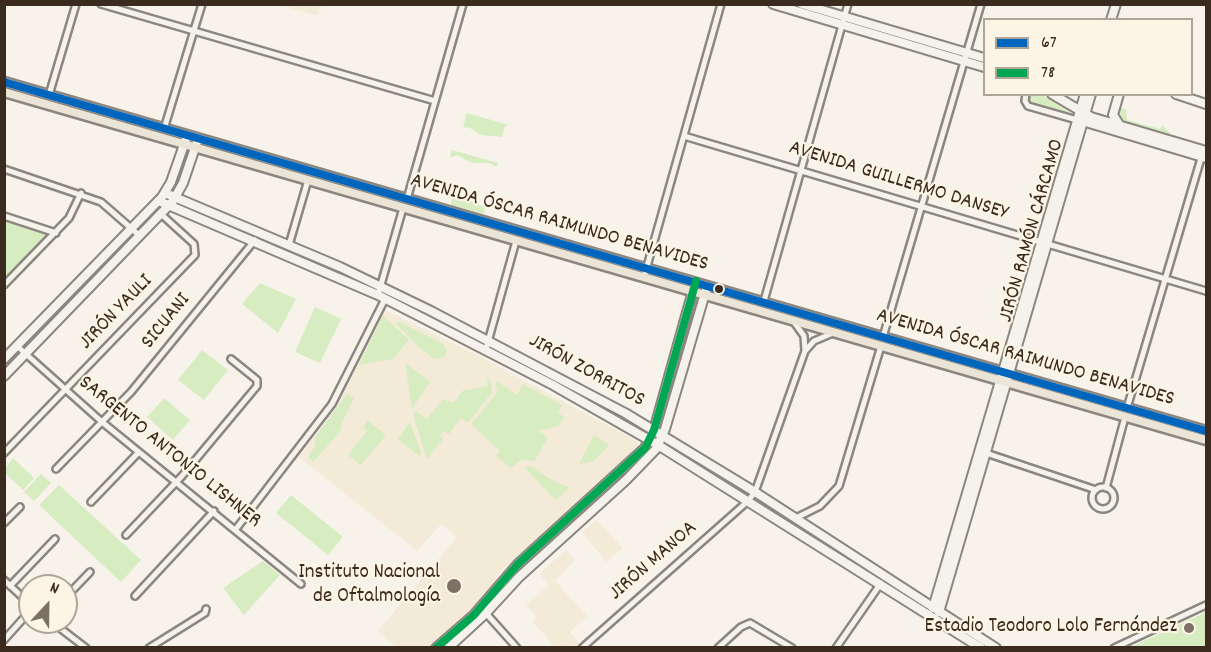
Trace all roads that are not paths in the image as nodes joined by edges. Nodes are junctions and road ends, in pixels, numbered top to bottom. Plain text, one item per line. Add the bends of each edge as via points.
1 (76, 4) edge
2 (101, 4) edge
3 (202, 4) edge
4 (463, 4) edge
5 (721, 4) edge
6 (773, 4) edge
7 (802, 4) edge
8 (848, 4) edge
9 (981, 4) edge
10 (844, 21) junction
11 (194, 31) junction
12 (965, 57) junction
13 (983, 58) edge
14 (983, 66) edge
15 (4, 82) edge
16 (4, 92) edge
17 (49, 96) junction
18 (1026, 96) edge
19 (1056, 96) edge
20 (1085, 96) edge
21 (1090, 96) edge
22 (1118, 96) edge
23 (1182, 96) edge
24 (435, 101) junction
25 (1206, 104) edge
26 (1082, 117) junction
27 (1120, 126) junction
28 (164, 129) junction
29 (684, 136) junction
30 (186, 140) junction
31 (196, 144) junction
32 (1205, 154) edge
33 (4, 169) edge
34 (803, 171) junction
35 (308, 180) junction
36 (81, 193) junction
37 (165, 193) junction
38 (176, 198) junction
39 (159, 201) junction
40 (405, 203) junction
41 (170, 205) junction
42 (921, 206) junction
43 (161, 214) junction
44 (6, 218) edge
45 (132, 228) junction
46 (56, 233) junction
47 (140, 236) junction
48 (255, 240) junction
49 (516, 241) junction
50 (1044, 243) junction
51 (289, 245) junction
52 (647, 268) junction
53 (644, 277) junction
54 (1166, 279) junction
55 (696, 281) junction
56 (4, 285) edge
57 (707, 285) junction
58 (380, 286) junction
59 (693, 291) junction
60 (1206, 291) edge
61 (704, 294) junction
62 (381, 297) junction
63 (764, 302) junction
64 (792, 320) junction
65 (835, 333) junction
66 (489, 340) junction
67 (882, 341) junction
68 (17, 346) junction
69 (486, 349) junction
70 (805, 351) junction
71 (26, 354) junction
72 (4, 359) edge
73 (231, 359) dead end
74 (4, 376) edge
75 (1004, 378) junction
76 (66, 390) junction
77 (1126, 412) junction
78 (102, 422) junction
79 (654, 430) junction
80 (1206, 431) edge
81 (663, 435) junction
82 (650, 440) junction
83 (1206, 440) edge
84 (658, 445) junction
85 (139, 452) junction
86 (4, 453) edge
87 (986, 453) junction
88 (57, 469) dead end
89 (177, 482) junction
90 (1106, 488) junction
91 (1095, 490) junction
92 (755, 492) junction
93 (748, 501) junction
94 (91, 502) dead end
95 (20, 507) dead end
96 (214, 511) junction
97 (796, 518) junction
98 (4, 523) edge
99 (237, 529) junction
100 (126, 535) dead end
101 (55, 539) dead end
102 (954, 548) junction
103 (90, 572) dead end
104 (4, 580) edge
105 (881, 583) junction
106 (78, 584) edge
107 (301, 584) dead end
108 (10, 586) junction
109 (18, 593) edge
110 (135, 596) dead end
111 (1206, 605) edge
112 (936, 608) junction
113 (206, 609) dead end
114 (484, 610) junction
115 (934, 617) junction
116 (18, 624) edge
117 (68, 634) edge
118 (4, 640) edge
119 (515, 647) edge
120 (86, 648) edge
121 (149, 648) edge
122 (436, 648) edge
123 (448, 648) edge
124 (582, 648) edge
125 (718, 648) edge
126 (792, 648) edge
127 (836, 648) edge
128 (981, 648) edge
129 (996, 648) edge
130 (1114, 648) edge

1 - 17 street
2 - 11 street
3 - 11 street
4 - 24 street
5 - 29 street
6 - 10 main road
7 - 10 main road
8 - 10 street
9 - 12 street
10 - 12 main road
10 - 34 street
11 - 24 street
11 - 28 street
12 - 13 main road
12 - 14 main road
12 - 42 street
15 - 17 main road, AVENIDA ÓSCAR RAIMUNDO BENAVIDES
16 - 30 main road, AVENIDA ÓSCAR RAIMUNDO BENAVIDES
17 - 28 main road, AVENIDA ÓSCAR RAIMUNDO BENAVIDES
18 - 26 street via 1028,106
19 - 26 main road
20 - 26 main road, JIRÓN RAMÓN CÁRCAMO
21 - 26 main road, JIRÓN RAMÓN CÁRCAMO
22 - 27 main road via 1113,115
23 - 25 main road
24 - 40 street
26 - 27 main road
26 - 32 main road
26 - 50 main road, JIRÓN RAMÓN CÁRCAMO
27 - 32 main road
28 - 30 main road, AVENIDA ÓSCAR RAIMUNDO BENAVIDES
29 - 34 street, AVENIDA GUILLERMO DANSEY
29 - 52 street
30 - 31 main road, AVENIDA ÓSCAR RAIMUNDO BENAVIDES
30 - 37 main road
31 - 35 main road, AVENIDA ÓSCAR RAIMUNDO BENAVIDES
31 - 38 main road
31 - 40 main road, AVENIDA ÓSCAR RAIMUNDO BENAVIDES
32 - 54 street
33 - 36 street
34 - 42 street, AVENIDA GUILLERMO DANSEY
34 - 63 street
35 - 40 main road, AVENIDA ÓSCAR RAIMUNDO BENAVIDES
35 - 51 street
36 - 45 street via 100,202
36 - 46 street via 69,218
37 - 38 main road, JIRÓN ZORRITOS
37 - 39 main road
38 - 41 main road
38 - 51 main road, JIRÓN ZORRITOS
39 - 41 main road, JIRÓN ZORRITOS
39 - 45 main road
40 - 49 main road, AVENIDA ÓSCAR RAIMUNDO BENAVIDES
40 - 52 main road, AVENIDA ÓSCAR RAIMUNDO BENAVIDES
40 - 58 street
41 - 43 main road
41 - 48 main road, JIRÓN ZORRITOS
42 - 50 street, AVENIDA GUILLERMO DANSEY
42 - 67 street
43 - 47 main road
43 - 76 street, JIRÓN YAULI via 194,244 196,251
44 - 46 street
45 - 47 street
45 - 68 main road
46 - 56 street
47 - 71 main road
48 - 62 main road, JIRÓN ZORRITOS
48 - 78 street, SICUANI
49 - 53 main road, AVENIDA ÓSCAR RAIMUNDO BENAVIDES
49 - 66 street
50 - 54 street, AVENIDA GUILLERMO DANSEY
50 - 75 main road, JIRÓN RAMÓN CÁRCAMO
51 - 58 main road, JIRÓN ZORRITOS
52 - 53 street
52 - 55 main road, AVENIDA ÓSCAR RAIMUNDO BENAVIDES
53 - 59 main road, AVENIDA ÓSCAR RAIMUNDO BENAVIDES
54 - 60 street, AVENIDA GUILLERMO DANSEY
54 - 77 street
55 - 57 main road, AVENIDA ÓSCAR RAIMUNDO BENAVIDES
55 - 59 main road
57 - 61 main road
57 - 63 main road, AVENIDA ÓSCAR RAIMUNDO BENAVIDES
58 - 62 street
58 - 66 main road, JIRÓN ZORRITOS
59 - 61 main road, AVENIDA ÓSCAR RAIMUNDO BENAVIDES
59 - 79 main road
61 - 64 main road, AVENIDA ÓSCAR RAIMUNDO BENAVIDES
61 - 81 main road
62 - 69 main road, JIRÓN ZORRITOS
62 - 99 street via 332,404
63 - 67 main road, AVENIDA ÓSCAR RAIMUNDO BENAVIDES
64 - 65 main road, AVENIDA ÓSCAR RAIMUNDO BENAVIDES
64 - 70 street via 804,336
65 - 67 main road, AVENIDA ÓSCAR RAIMUNDO BENAVIDES
65 - 70 street via 814,341
66 - 69 street
66 - 79 main road, JIRÓN ZORRITOS
67 - 75 main road, AVENIDA ÓSCAR RAIMUNDO BENAVIDES
67 - 97 street via 839,486 820,506
68 - 71 street, SARGENTO ANTONIO LISHNER
68 - 72 main road
69 - 82 main road, JIRÓN ZORRITOS
70 - 92 street, JIRÓN MANOA
71 - 74 main road
71 - 76 street, SARGENTO ANTONIO LISHNER
73 - 89 street via 255,378 257,386
75 - 77 main road, AVENIDA ÓSCAR RAIMUNDO BENAVIDES
75 - 87 main road, JIRÓN RAMÓN CÁRCAMO
75 - 102 main road, JIRÓN RAMÓN CÁRCAMO
76 - 78 street, SARGENTO ANTONIO LISHNER
76 - 86 street, JIRÓN YAULI
77 - 80 main road, AVENIDA ÓSCAR RAIMUNDO BENAVIDES
77 - 83 main road, AVENIDA ÓSCAR RAIMUNDO BENAVIDES
77 - 90 street
78 - 85 street, SARGENTO ANTONIO LISHNER
78 - 88 street, SICUANI
79 - 81 main road, JIRÓN ZORRITOS
79 - 82 main road
81 - 84 main road
81 - 92 main road, JIRÓN ZORRITOS
82 - 84 main road, JIRÓN ZORRITOS
82 - 114 main road via 517,566
84 - 93 main road, JIRÓN ZORRITOS
84 - 114 main road via 626,480
85 - 89 street, SARGENTO ANTONIO LISHNER
85 - 94 street
87 - 91 street
87 - 102 main road, JIRÓN RAMÓN CÁRCAMO
89 - 96 street, SARGENTO ANTONIO LISHNER
89 - 100 street
90 - 91 street
90 - 91 street via 1114,498 1106,509 1094,504
92 - 93 street, JIRÓN MANOA
92 - 97 main road, JIRÓN ZORRITOS
93 - 105 main road, JIRÓN ZORRITOS
93 - 124 street, JIRÓN MANOA
95 - 98 street
96 - 99 street, SARGENTO ANTONIO LISHNER
96 - 110 street
97 - 112 main road, JIRÓN ZORRITOS
99 - 107 street, SARGENTO ANTONIO LISHNER
101 - 108 street
102 - 112 main road, JIRÓN RAMÓN CÁRCAMO
103 - 106 street
104 - 108 street
105 - 115 main road, JIRÓN ZORRITOS
105 - 127 street
108 - 109 street
111 - 130 street
112 - 115 main road, JIRÓN RAMÓN CÁRCAMO
112 - 129 main road, JIRÓN ZORRITOS
113 - 121 street
114 - 119 street
114 - 122 main road
114 - 123 main road
115 - 128 main road, JIRÓN ZORRITOS
116 - 118 street
117 - 120 street
125 - 126 street via 750,623

